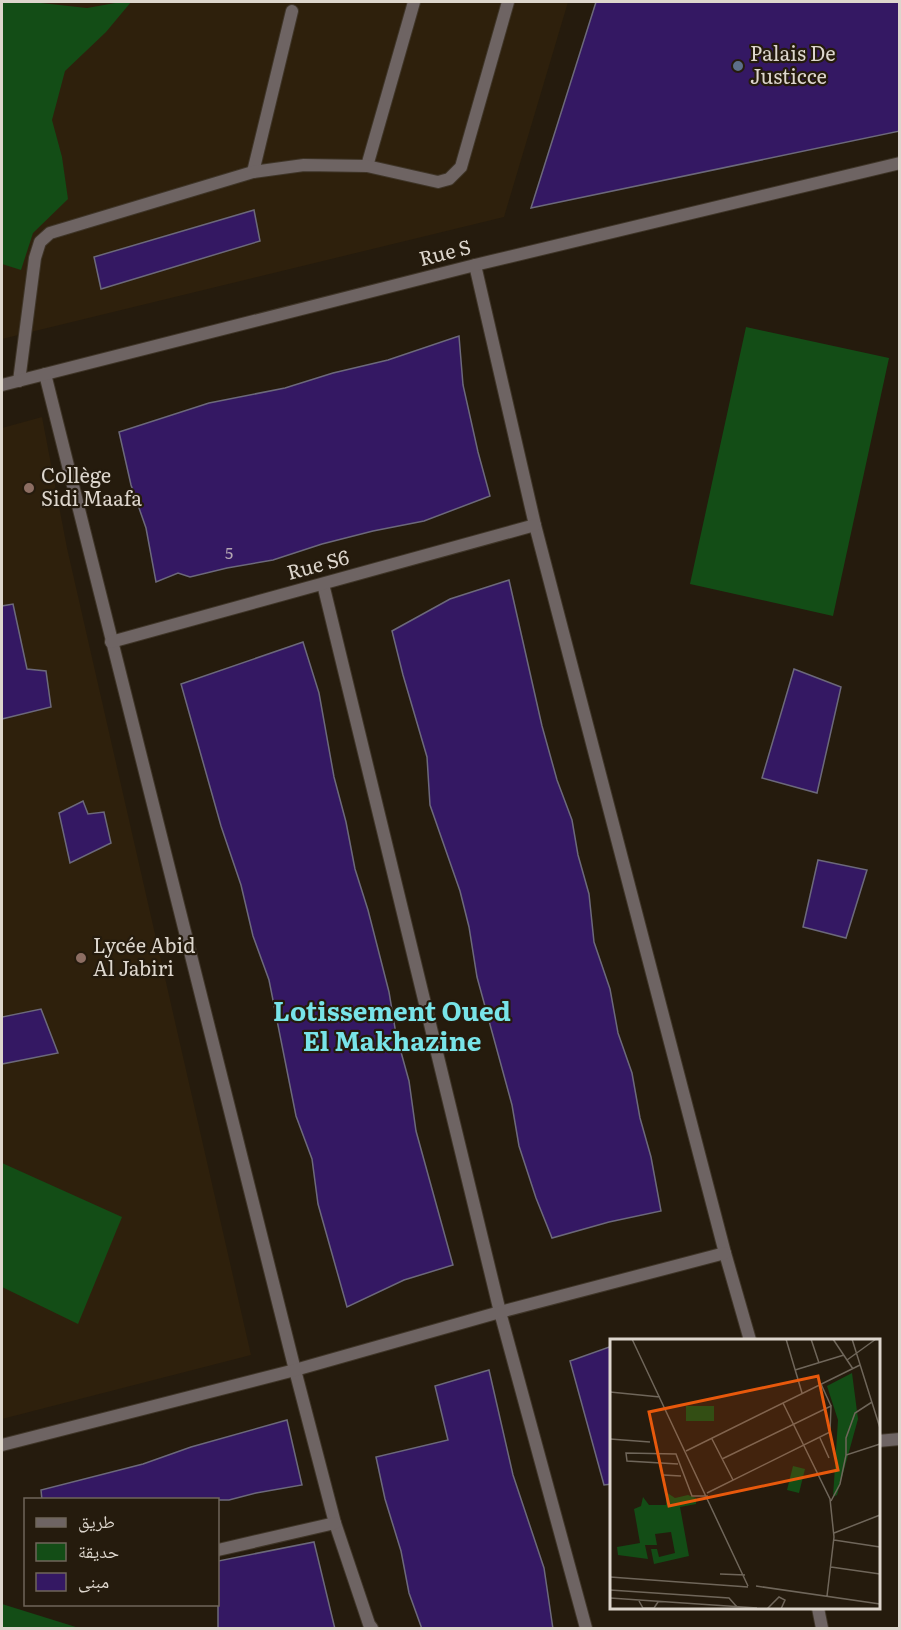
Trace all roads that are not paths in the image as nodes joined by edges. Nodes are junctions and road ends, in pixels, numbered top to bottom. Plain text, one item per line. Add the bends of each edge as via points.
1 (414, 2) edge
2 (508, 2) edge
3 (292, 11) dead end
4 (900, 163) edge
5 (368, 166) junction
6 (253, 172) junction
7 (475, 265) junction
8 (45, 374) junction
9 (19, 381) junction
10 (2, 385) edge
11 (535, 525) junction
12 (323, 584) junction
13 (111, 642) junction
14 (725, 1253) junction
15 (500, 1312) junction
16 (749, 1339) edge
17 (295, 1370) junction
18 (900, 1439) edge
19 (880, 1441) edge
20 (2, 1445) edge
21 (335, 1522) junction
22 (219, 1550) edge
23 (818, 1609) edge
24 (372, 1629) edge
25 (586, 1629) edge
26 (822, 1629) edge

1 - 5 street
2 - 5 street via 461,166 449,179 438,183
3 - 6 street
4 - 7 street, Rue S
5 - 6 street via 304,165
6 - 9 street via 45,237 34,258
7 - 8 street, Rue S
7 - 11 street
8 - 9 street, Rue S
8 - 13 street
9 - 10 street, Rue S
11 - 12 street, Rue S6
11 - 14 street
12 - 13 street, Rue S6
12 - 15 street
13 - 17 street
14 - 15 street
14 - 16 street
15 - 17 street
15 - 25 street
17 - 20 street
17 - 21 street
18 - 19 street
21 - 22 street
21 - 24 street
23 - 26 street

